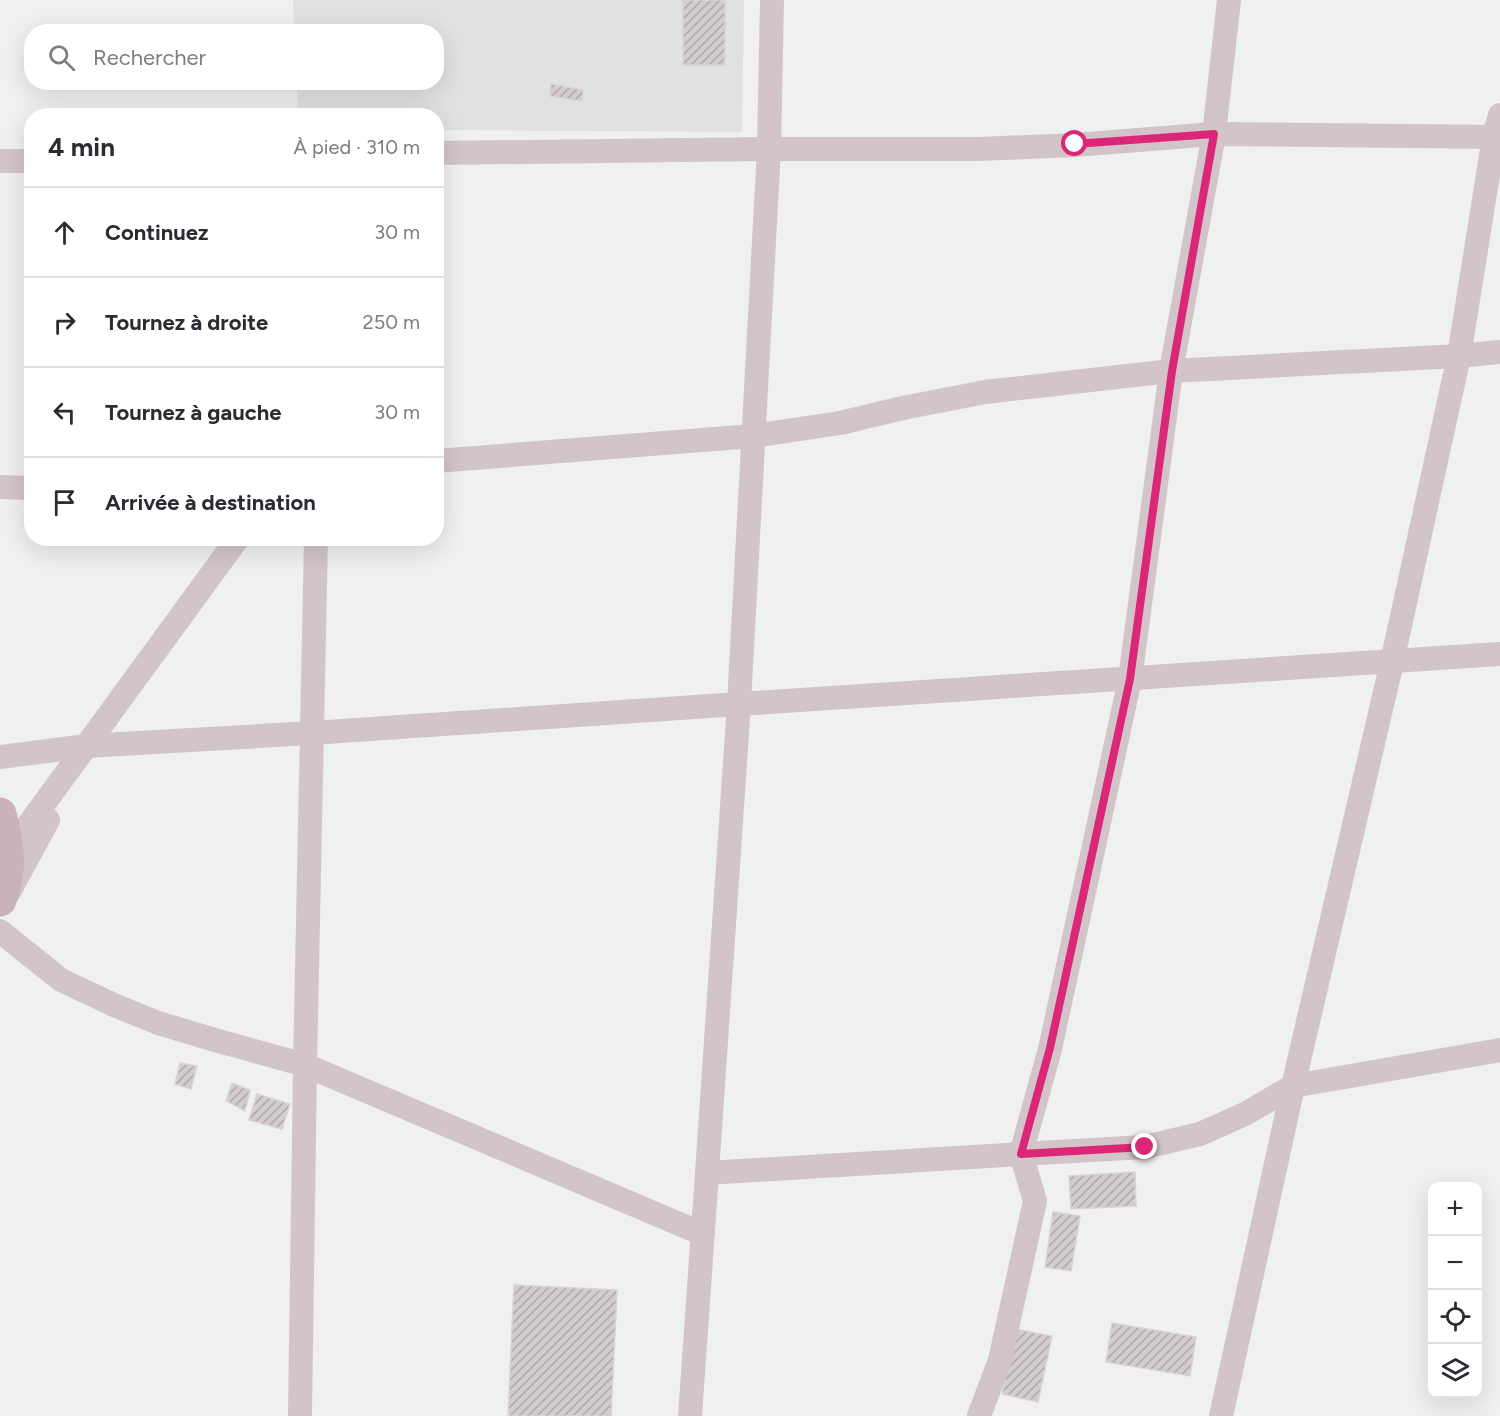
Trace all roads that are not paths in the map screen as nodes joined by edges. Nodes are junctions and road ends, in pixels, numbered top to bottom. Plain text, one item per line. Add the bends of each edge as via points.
1 (772, 0) edge
2 (1229, 0) edge
3 (1498, 130) edge
4 (1214, 134) junction
5 (769, 149) junction
6 (444, 153) edge
7 (24, 160) edge
8 (0, 161) edge
9 (1500, 352) edge
10 (1459, 356) junction
11 (1172, 371) junction
12 (753, 435) junction
13 (444, 460) edge
14 (0, 487) edge
15 (24, 488) edge
16 (232, 546) edge
17 (316, 546) edge
18 (1500, 654) edge
19 (1392, 662) junction
20 (1130, 679) junction
21 (739, 704) junction
22 (312, 733) junction
23 (86, 746) junction
24 (0, 757) edge
25 (0, 814) edge
26 (4, 857) edge
27 (0, 900) edge
28 (0, 907) edge
29 (0, 931) edge
30 (1500, 1050) edge
31 (305, 1065) junction
32 (1293, 1086) junction
33 (1021, 1154) junction
34 (707, 1173) junction
35 (703, 1234) junction
36 (300, 1416) edge
37 (690, 1416) edge
38 (979, 1416) edge
39 (1221, 1416) edge

1 - 5 street
2 - 4 street
3 - 4 street
3 - 10 street
4 - 5 street via 979,149
4 - 11 street
5 - 6 street
5 - 12 street
7 - 8 street
9 - 10 street
10 - 11 street
10 - 19 street
11 - 12 street via 985,392 840,423
11 - 20 street
12 - 13 street
12 - 21 street
14 - 15 street
16 - 23 street
17 - 22 street
18 - 19 street
19 - 20 street
19 - 32 street
20 - 21 street
20 - 33 street via 1050,1048
21 - 22 street
21 - 34 street
22 - 23 street
22 - 31 street
23 - 24 street
23 - 26 street
23 - 28 street
25 - 26 main road
26 - 27 main road via 6,884
29 - 31 street via 61,980 114,1005 169,1027
30 - 32 street
31 - 35 street
31 - 36 street
32 - 33 street via 1200,1134 1145,1147
32 - 39 street
33 - 34 street
33 - 38 street via 1035,1202 1000,1360
34 - 35 street
35 - 37 street

